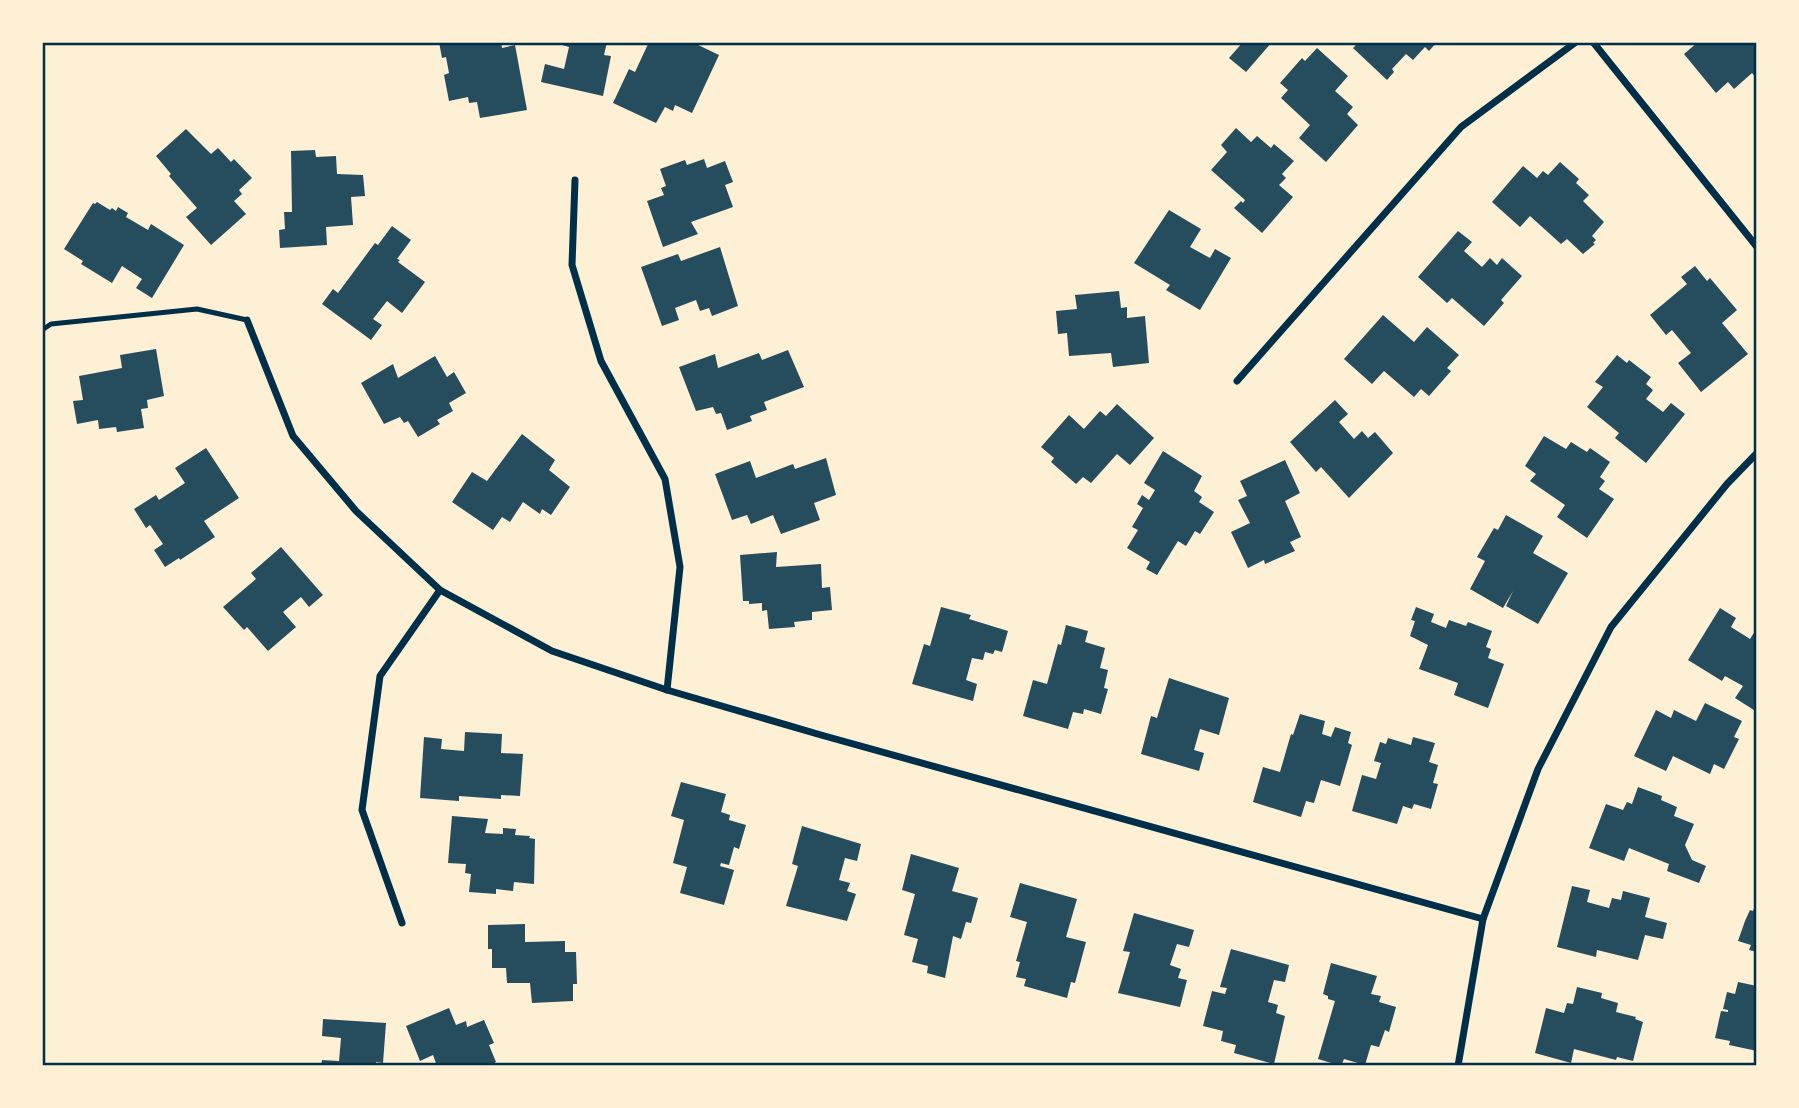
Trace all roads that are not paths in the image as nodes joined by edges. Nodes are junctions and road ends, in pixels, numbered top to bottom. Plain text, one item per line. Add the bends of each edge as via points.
1 (1576, 42) edge
2 (1592, 42) edge
3 (575, 180) dead end
4 (1757, 247) edge
5 (247, 320) joint
6 (42, 330) edge
7 (1237, 381) dead end
8 (1757, 453) edge
9 (440, 590) junction
10 (667, 690) junction
11 (1483, 919) junction
12 (402, 923) dead end
13 (1458, 1066) edge

1 - 7 street via 1461,127
2 - 4 street
3 - 10 street via 572,265 601,361 665,479 680,567
5 - 6 lane via 197,309 51,324
5 - 9 street via 293,436 356,511
8 - 11 street via 1611,626 1538,769
9 - 10 street via 552,651
9 - 12 street via 380,676 362,810
10 - 11 street
11 - 13 street

